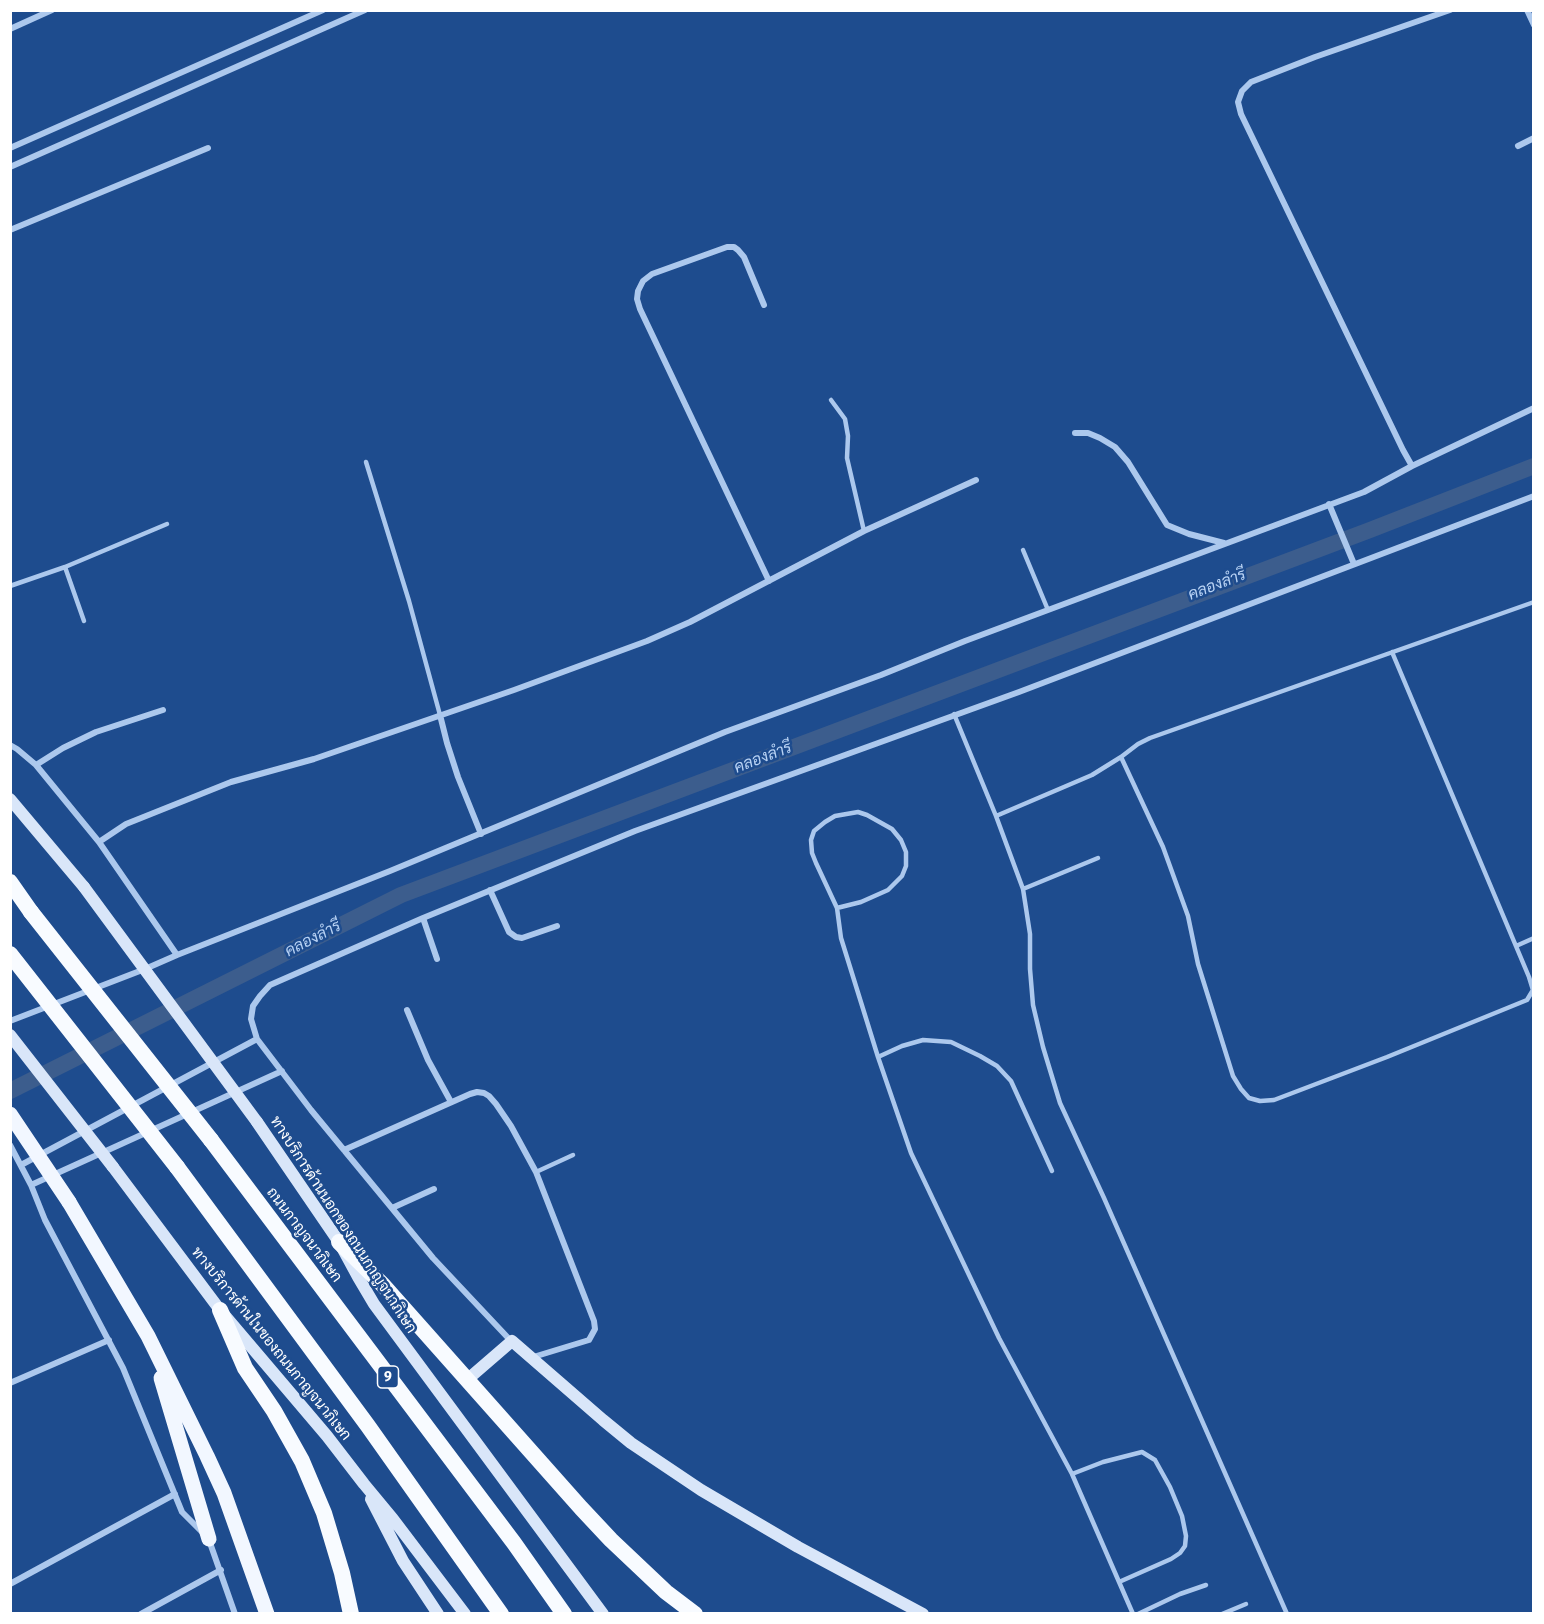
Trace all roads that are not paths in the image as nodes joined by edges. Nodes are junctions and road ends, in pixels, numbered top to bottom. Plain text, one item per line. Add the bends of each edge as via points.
1 (52, 10) edge
2 (323, 10) edge
3 (365, 10) edge
4 (1450, 10) edge
5 (1527, 10) edge
6 (1533, 25) edge
7 (10, 29) edge
8 (1533, 138) edge
9 (1518, 146) dead end
10 (10, 148) edge
11 (208, 148) dead end
12 (10, 167) edge
13 (10, 230) edge
14 (764, 304) dead end
15 (831, 400) dead end
16 (1533, 408) edge
17 (1075, 433) dead end
18 (366, 462) dead end
19 (1412, 466) junction
20 (976, 480) dead end
21 (1533, 496) edge
22 (1329, 504) junction
23 (166, 524) dead end
24 (864, 531) junction
25 (1224, 543) junction
26 (1023, 550) dead end
27 (1354, 564) junction
28 (65, 567) junction
29 (769, 581) junction
30 (10, 586) edge
31 (1533, 602) edge
32 (1048, 610) junction
33 (84, 621) dead end
34 (1392, 652) junction
35 (163, 710) dead end
36 (954, 714) junction
37 (440, 715) junction
38 (10, 745) edge
39 (1121, 757) junction
40 (36, 765) junction
41 (10, 799) edge
42 (996, 816) junction
43 (481, 834) junction
44 (99, 842) junction
45 (1098, 858) dead end
46 (10, 882) edge
47 (1023, 889) junction
48 (490, 890) junction
49 (837, 908) junction
50 (423, 918) junction
51 (557, 926) dead end
52 (1533, 938) edge
53 (1516, 946) junction
54 (10, 954) edge
55 (177, 955) junction
56 (437, 959) dead end
57 (407, 1010) dead end
58 (10, 1021) edge
59 (10, 1035) edge
60 (257, 1040) junction
61 (878, 1057) junction
62 (282, 1071) junction
63 (451, 1102) junction
64 (10, 1114) edge
65 (10, 1145) edge
66 (344, 1150) junction
67 (573, 1155) dead end
68 (21, 1165) junction
69 (1052, 1171) dead end
70 (536, 1172) junction
71 (31, 1185) junction
72 (434, 1189) dead end
73 (392, 1208) junction
74 (339, 1242) junction
75 (220, 1310) junction
76 (148, 1336) junction
77 (109, 1340) junction
78 (512, 1341) junction
79 (530, 1358) junction
80 (468, 1379) junction
81 (10, 1383) edge
82 (1072, 1474) junction
83 (363, 1484) junction
84 (175, 1494) junction
85 (209, 1539) junction
86 (221, 1570) junction
87 (1119, 1582) junction
88 (10, 1584) edge
89 (1206, 1585) dead end
90 (666, 1592) junction
91 (1246, 1604) dead end
92 (141, 1614) edge
93 (235, 1614) edge
94 (267, 1614) edge
95 (351, 1614) edge
96 (438, 1614) edge
97 (465, 1614) edge
98 (501, 1614) edge
99 (564, 1614) edge
100 (603, 1614) edge
101 (683, 1614) edge
102 (695, 1614) edge
103 (923, 1614) edge
104 (1133, 1614) edge
105 (1138, 1614) edge
106 (1222, 1614) edge
107 (1287, 1614) edge

1 - 7 street
2 - 10 street
3 - 12 street
4 - 19 street via 1251,82 1238,102
5 - 6 street
8 - 9 street
11 - 13 street
14 - 29 street via 744,257 734,247 652,274 643,281 637,299
15 - 24 lane via 845,419 847,458
16 - 19 street
17 - 25 street via 1088,433 1115,447 1167,525
18 - 37 lane
19 - 22 street via 1364,492
20 - 24 street
21 - 27 street
22 - 25 street
22 - 27 street
23 - 28 lane
24 - 29 street
25 - 32 street
26 - 32 lane
27 - 36 street
28 - 30 lane
28 - 33 lane
29 - 37 street via 647,641
31 - 34 lane
32 - 43 street via 724,732
34 - 39 lane via 1150,738
34 - 53 lane
35 - 40 street via 96,732
36 - 42 lane
36 - 48 street via 635,831
37 - 43 street via 458,777
37 - 44 street via 231,783 126,824
38 - 40 street
39 - 42 lane via 1092,775
39 - 53 lane via 1163,847 1188,916 1198,964 1233,1076 1249,1098 1274,1100 1527,1000 1533,990
40 - 44 street
41 - 74 main road, ทางบริการด้านนอกของถนนกาญจนาภิเษก, bridge via 84,887 257,1122
42 - 47 lane
43 - 55 street
44 - 55 street
45 - 47 lane
46 - 99 highway, ถนนกาญจนาภิเษก / 9, bridge via 211,1140
47 - 107 lane via 1030,934 1033,1005 1060,1103
48 - 50 street
48 - 51 street via 509,932 516,938
49 - 49 lane via 888,890 906,866 906,852 892,829 858,812 835,816 814,831 811,840 816,863
49 - 61 lane via 841,938
50 - 56 street
50 - 60 street via 270,986 253,1006 251,1019
52 - 53 lane
54 - 98 highway, bridge via 177,1167
55 - 58 street
57 - 63 street
59 - 75 main road, ทางบริการด้านในของถนนกาญจนาภิเษก, bridge
60 - 62 street
60 - 68 street
61 - 69 lane via 923,1040 942,1041 997,1066 1011,1081
61 - 82 lane via 911,1153 999,1338
62 - 66 street
62 - 71 street
63 - 66 street
63 - 70 street via 477,1092 489,1096
64 - 76 main road, bridge via 69,1202
65 - 68 street
66 - 73 street
67 - 70 lane
68 - 71 street
70 - 79 street via 595,1329 589,1340
71 - 77 street via 45,1220
72 - 73 street
73 - 78 street via 439,1265
74 - 80 highway
74 - 100 main road, ทางบริการด้านนอกของถนนกาญจนาภิเษก via 374,1304
75 - 83 main road, ทางบริการด้านในของถนนกาญจนาภิเษก
75 - 95 highway via 245,1368 302,1461 324,1513
76 - 85 main road
76 - 94 main road via 224,1493
77 - 81 street
77 - 84 street
78 - 79 main road
78 - 80 main road
79 - 103 main road via 632,1443 701,1490
80 - 90 highway via 581,1508
82 - 87 lane
82 - 87 lane via 1142,1452 1155,1460 1170,1487 1182,1516 1185,1546 1172,1559
83 - 96 main road via 403,1561
83 - 97 main road, ทางบริการด้านในของถนนกาญจนาภิเษก
84 - 85 street via 182,1512
84 - 88 street
85 - 86 street
86 - 92 street
86 - 93 street
87 - 104 lane
89 - 105 lane
90 - 101 main road
90 - 102 highway
91 - 106 lane

